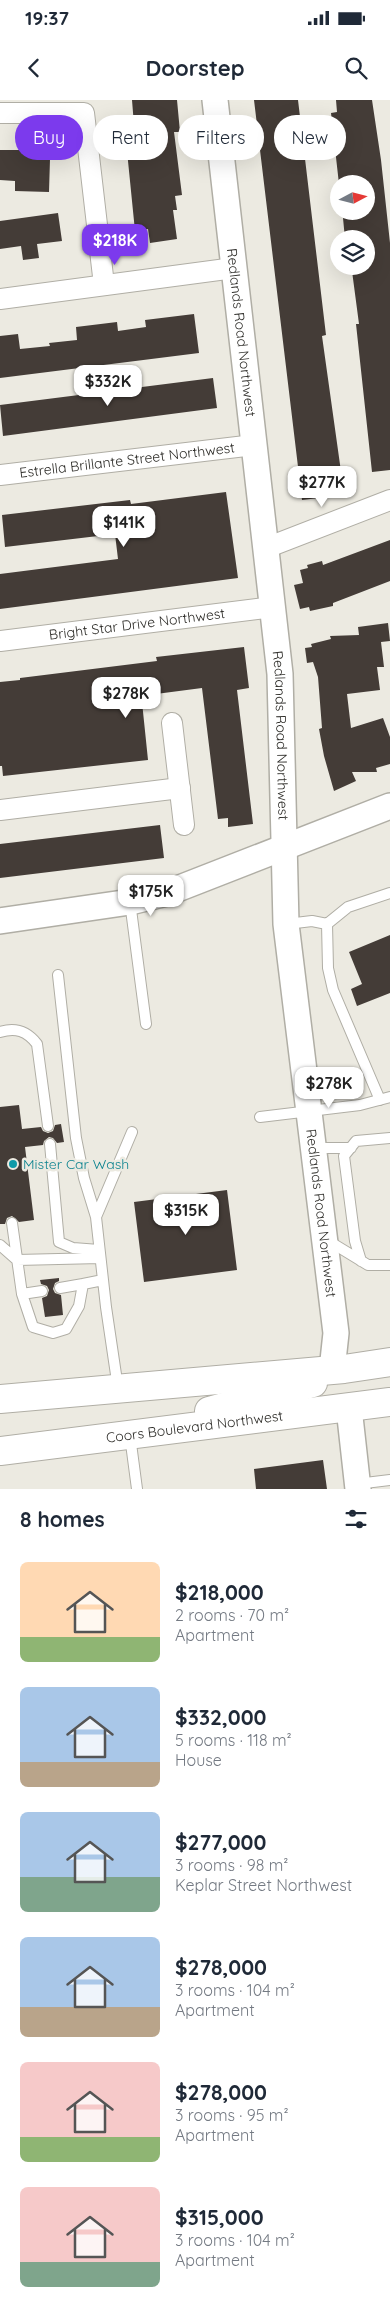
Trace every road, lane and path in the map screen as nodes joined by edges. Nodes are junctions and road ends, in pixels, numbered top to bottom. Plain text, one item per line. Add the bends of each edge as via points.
1 (215, 100) edge
2 (0, 113) edge
3 (234, 268) junction
4 (104, 285) junction
5 (0, 299) edge
6 (254, 444) junction
7 (0, 475) edge
8 (390, 500) edge
9 (266, 548) junction
10 (273, 607) junction
11 (0, 641) edge
12 (172, 723) dead end
13 (180, 788) junction
14 (390, 806) edge
15 (0, 810) edge
16 (184, 825) dead end
17 (283, 847) junction
18 (390, 893) edge
19 (130, 902) junction
20 (0, 921) edge
21 (286, 924) junction
22 (327, 924) junction
23 (58, 975) dead end
24 (146, 1024) dead end
25 (0, 1032) edge
26 (385, 1098) edge
27 (309, 1111) junction
28 (260, 1117) dead end
29 (48, 1126) dead end
30 (132, 1132) dead end
31 (390, 1138) edge
32 (50, 1144) dead end
33 (314, 1148) junction
34 (351, 1148) junction
35 (96, 1217) junction
36 (12, 1223) dead end
37 (324, 1238) junction
38 (0, 1245) edge
39 (100, 1254) junction
40 (17, 1260) junction
41 (362, 1261) junction
42 (390, 1265) edge
43 (103, 1280) junction
44 (84, 1284) junction
45 (60, 1288) dead end
46 (42, 1291) dead end
47 (22, 1294) junction
48 (390, 1362) edge
49 (332, 1370) junction
50 (390, 1376) edge
51 (118, 1389) junction
52 (0, 1399) edge
53 (390, 1402) edge
54 (349, 1408) junction
55 (175, 1430) junction
56 (130, 1435) junction
57 (0, 1451) edge
58 (390, 1480) edge
59 (358, 1487) edge
60 (137, 1489) edge

1 - 3 street, Redlands Road Northwest
2 - 4 street via 84,112
3 - 4 street
3 - 6 street, Redlands Road Northwest
4 - 5 street
6 - 7 street, Estrella Brillante Street Northwest
6 - 9 street, Redlands Road Northwest
8 - 9 street
9 - 10 street, Redlands Road Northwest
10 - 11 street, Bright Star Drive Northwest
10 - 17 street, Redlands Road Northwest via 282,720
12 - 13 street
13 - 15 street
13 - 16 street
14 - 17 street
17 - 19 street via 167,892
17 - 21 street, Redlands Road Northwest
18 - 22 lane via 348,907
19 - 20 street
19 - 24 lane
21 - 22 lane via 312,921
21 - 27 street, Redlands Road Northwest
22 - 26 lane via 328,968 333,990
23 - 35 lane via 76,1138
25 - 29 lane via 11,1028 29,1034 37,1044
26 - 27 lane via 360,1105
27 - 28 lane
27 - 33 street, Redlands Road Northwest
30 - 35 lane
31 - 34 lane via 356,1141
32 - 39 lane via 59,1242
33 - 34 lane
33 - 37 street, Redlands Road Northwest
34 - 41 lane via 344,1156 355,1242
35 - 39 lane
36 - 40 lane
37 - 41 lane
37 - 49 street, Redlands Road Northwest via 336,1333
38 - 40 lane
39 - 40 lane
39 - 43 lane
40 - 47 lane
41 - 42 lane via 368,1265
43 - 44 lane
43 - 51 lane
44 - 45 lane
44 - 47 lane via 79,1306 66,1329 54,1333 33,1327
46 - 47 lane
48 - 49 main road
49 - 51 main road
49 - 55 main road via 323,1380 208,1411
50 - 54 main road via 371,1380 360,1388
51 - 52 main road
53 - 54 main road, Coors Boulevard Northwest
54 - 55 main road, Coors Boulevard Northwest
54 - 59 street
55 - 56 main road, Coors Boulevard Northwest
56 - 57 main road, Coors Boulevard Northwest
56 - 60 lane
58 - 59 lane

